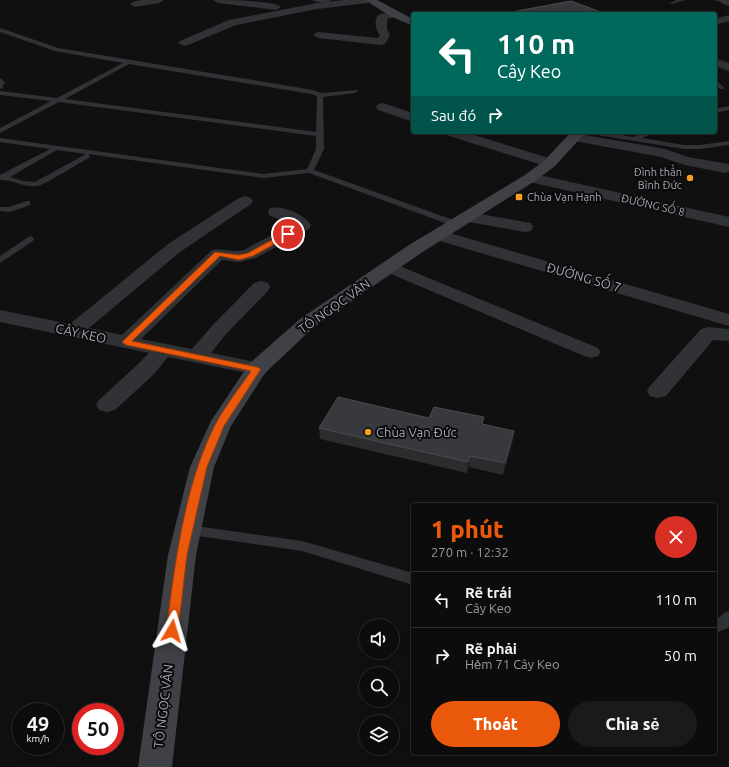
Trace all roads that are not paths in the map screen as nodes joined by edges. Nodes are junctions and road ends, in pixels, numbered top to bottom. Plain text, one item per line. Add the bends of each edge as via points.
1 (158, 0) edge
2 (218, 0) edge
3 (330, 0) edge
4 (369, 0) edge
5 (683, 0) edge
6 (714, 0) edge
7 (245, 1) edge
8 (728, 2) edge
9 (135, 4) dead end
10 (313, 4) edge
11 (672, 4) dead end
12 (301, 9) junction
13 (394, 14) junction
14 (326, 16) dead end
15 (729, 18) edge
16 (717, 21) edge
17 (411, 22) edge
18 (0, 30) edge
19 (318, 35) dead end
20 (184, 43) dead end
21 (718, 57) edge
22 (128, 62) junction
23 (729, 67) edge
24 (0, 80) edge
25 (717, 84) edge
26 (0, 87) edge
27 (722, 88) dead end
28 (355, 91) dead end
29 (0, 93) edge
30 (320, 95) junction
31 (58, 100) junction
32 (383, 108) dead end
33 (729, 108) edge
34 (717, 111) edge
35 (411, 117) edge
36 (0, 131) edge
37 (319, 134) junction
38 (457, 134) edge
39 (603, 134) edge
40 (648, 134) edge
41 (577, 135) edge
42 (634, 139) junction
43 (0, 140) edge
44 (729, 144) edge
45 (53, 150) dead end
46 (86, 156) dead end
47 (550, 163) junction
48 (725, 168) dead end
49 (310, 171) junction
50 (2, 177) edge
51 (530, 178) junction
52 (245, 201) dead end
53 (27, 203) dead end
54 (0, 208) edge
55 (276, 212) dead end
56 (463, 221) junction
57 (729, 222) edge
58 (525, 227) dead end
59 (439, 235) junction
60 (30, 239) dead end
61 (0, 260) edge
62 (390, 267) junction
63 (261, 288) dead end
64 (1, 317) edge
65 (729, 320) edge
66 (74, 331) junction
67 (729, 335) edge
68 (126, 342) junction
69 (163, 350) junction
70 (591, 352) dead end
71 (197, 357) junction
72 (257, 369) junction
73 (658, 391) dead end
74 (107, 405) dead end
75 (189, 530) junction
76 (411, 578) edge
77 (729, 617) edge
78 (717, 626) edge
79 (155, 767) edge

1 - 9 street
2 - 7 street
3 - 10 lane
4 - 10 street
4 - 13 main road
5 - 11 lane
6 - 8 lane
7 - 12 street
10 - 12 street
10 - 14 street
12 - 20 street via 232,22
13 - 17 main road
13 - 19 street via 382,17 380,24 385,35 381,42
15 - 16 street
18 - 22 lane via 57,50
21 - 23 street
22 - 30 lane via 304,90
22 - 31 lane
24 - 26 lane
25 - 27 lane
28 - 30 lane
29 - 31 lane
30 - 37 lane
31 - 36 lane
31 - 37 lane
32 - 35 street
33 - 34 lane
37 - 49 lane via 320,149
38 - 47 street
39 - 42 lane
40 - 42 lane
41 - 47 main road, TÔ NGỌC VÂN
41 - 48 street
42 - 44 lane via 684,147
43 - 49 lane via 263,176
45 - 50 lane
46 - 50 lane via 36,184
47 - 51 main road, TÔ NGỌC VÂN
49 - 56 lane
51 - 56 main road, TÔ NGỌC VÂN
51 - 57 street, ĐƯỜNG SỐ 8
52 - 66 street via 174,248
53 - 54 lane via 10,210
55 - 68 street via 298,220 303,225 239,258 218,254
56 - 58 street
56 - 59 main road, TÔ NGỌC VÂN
59 - 62 main road, TÔ NGỌC VÂN
59 - 65 street, ĐƯỜNG SỐ 7
60 - 61 lane
62 - 70 street
62 - 72 main road, TÔ NGỌC VÂN via 307,323
63 - 71 street via 219,330
64 - 66 street, CÂY KEO
66 - 68 street, CÂY KEO
67 - 73 street via 708,333
68 - 69 street, CÂY KEO
69 - 71 street, CÂY KEO
69 - 74 street
71 - 72 street, CÂY KEO
72 - 75 main road, TÔ NGỌC VÂN via 219,426 202,467
75 - 76 lane via 302,546
75 - 79 main road, TÔ NGỌC VÂN via 182,555
77 - 78 lane

